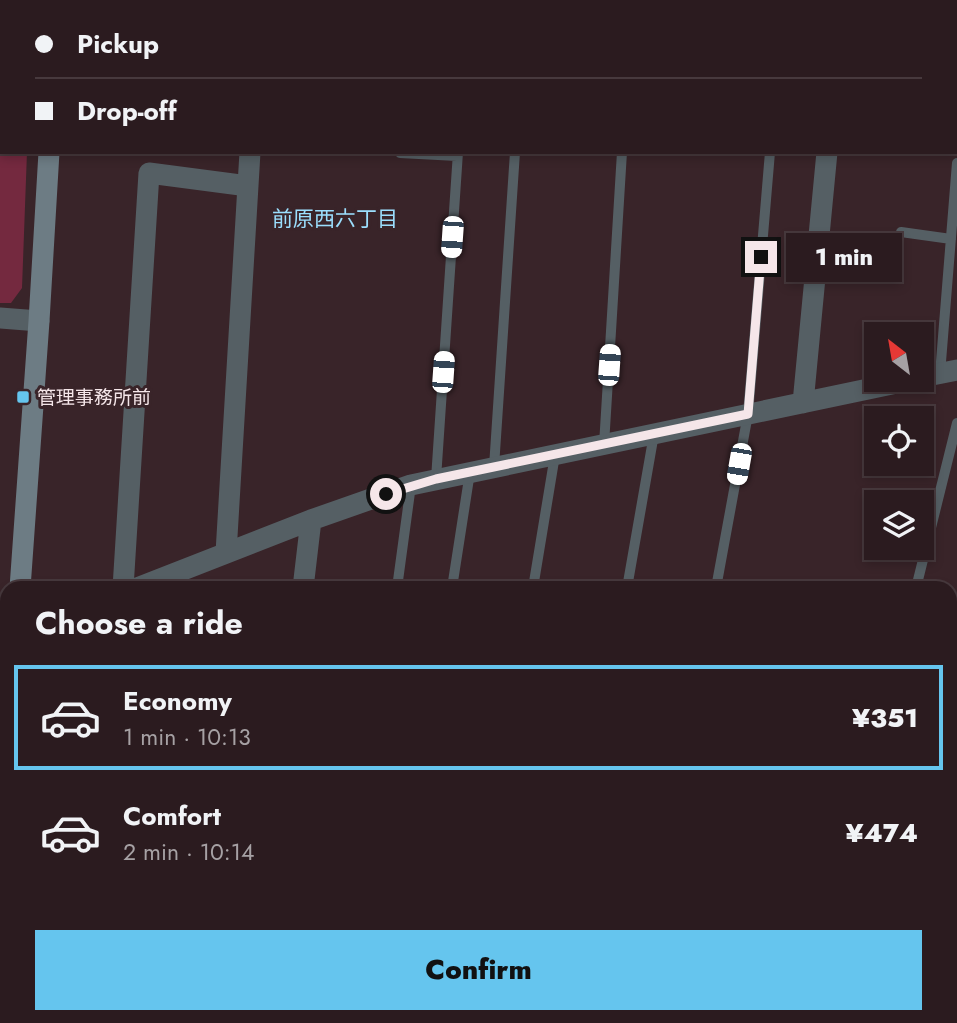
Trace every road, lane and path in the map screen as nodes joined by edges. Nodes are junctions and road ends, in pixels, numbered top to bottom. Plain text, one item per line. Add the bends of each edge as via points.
1 (49, 154) edge
2 (250, 154) edge
3 (457, 154) edge
4 (515, 154) edge
5 (622, 154) edge
6 (770, 154) edge
7 (827, 154) edge
8 (957, 163) edge
9 (247, 186) junction
10 (901, 232) dead end
11 (951, 239) junction
12 (0, 318) edge
13 (39, 321) junction
14 (940, 374) edge
15 (864, 390) edge
16 (803, 402) junction
17 (748, 414) junction
18 (957, 423) edge
19 (654, 434) junction
20 (604, 445) junction
21 (555, 455) junction
22 (494, 467) junction
23 (470, 472) junction
24 (436, 479) junction
25 (411, 485) junction
26 (311, 520) junction
27 (226, 553) junction
28 (20, 581) edge
29 (123, 581) edge
30 (155, 581) edge
31 (304, 581) edge
32 (398, 581) edge
33 (453, 581) edge
34 (534, 581) edge
35 (628, 581) edge
36 (717, 581) edge
37 (918, 581) edge

1 - 13 street
2 - 9 street
3 - 24 lane
4 - 22 lane
5 - 20 lane
6 - 17 lane
7 - 16 street
8 - 11 lane
9 - 27 street
9 - 29 street via 149,173
10 - 11 lane
11 - 14 lane
12 - 13 street
13 - 28 street
15 - 16 street
16 - 17 street
17 - 19 street
17 - 36 lane
18 - 37 lane
19 - 20 street
19 - 35 lane
20 - 21 street
21 - 22 street
21 - 34 lane
22 - 23 street
23 - 24 street
23 - 33 lane
24 - 25 street
25 - 26 street
25 - 32 lane
26 - 27 street
26 - 31 street
27 - 30 street

